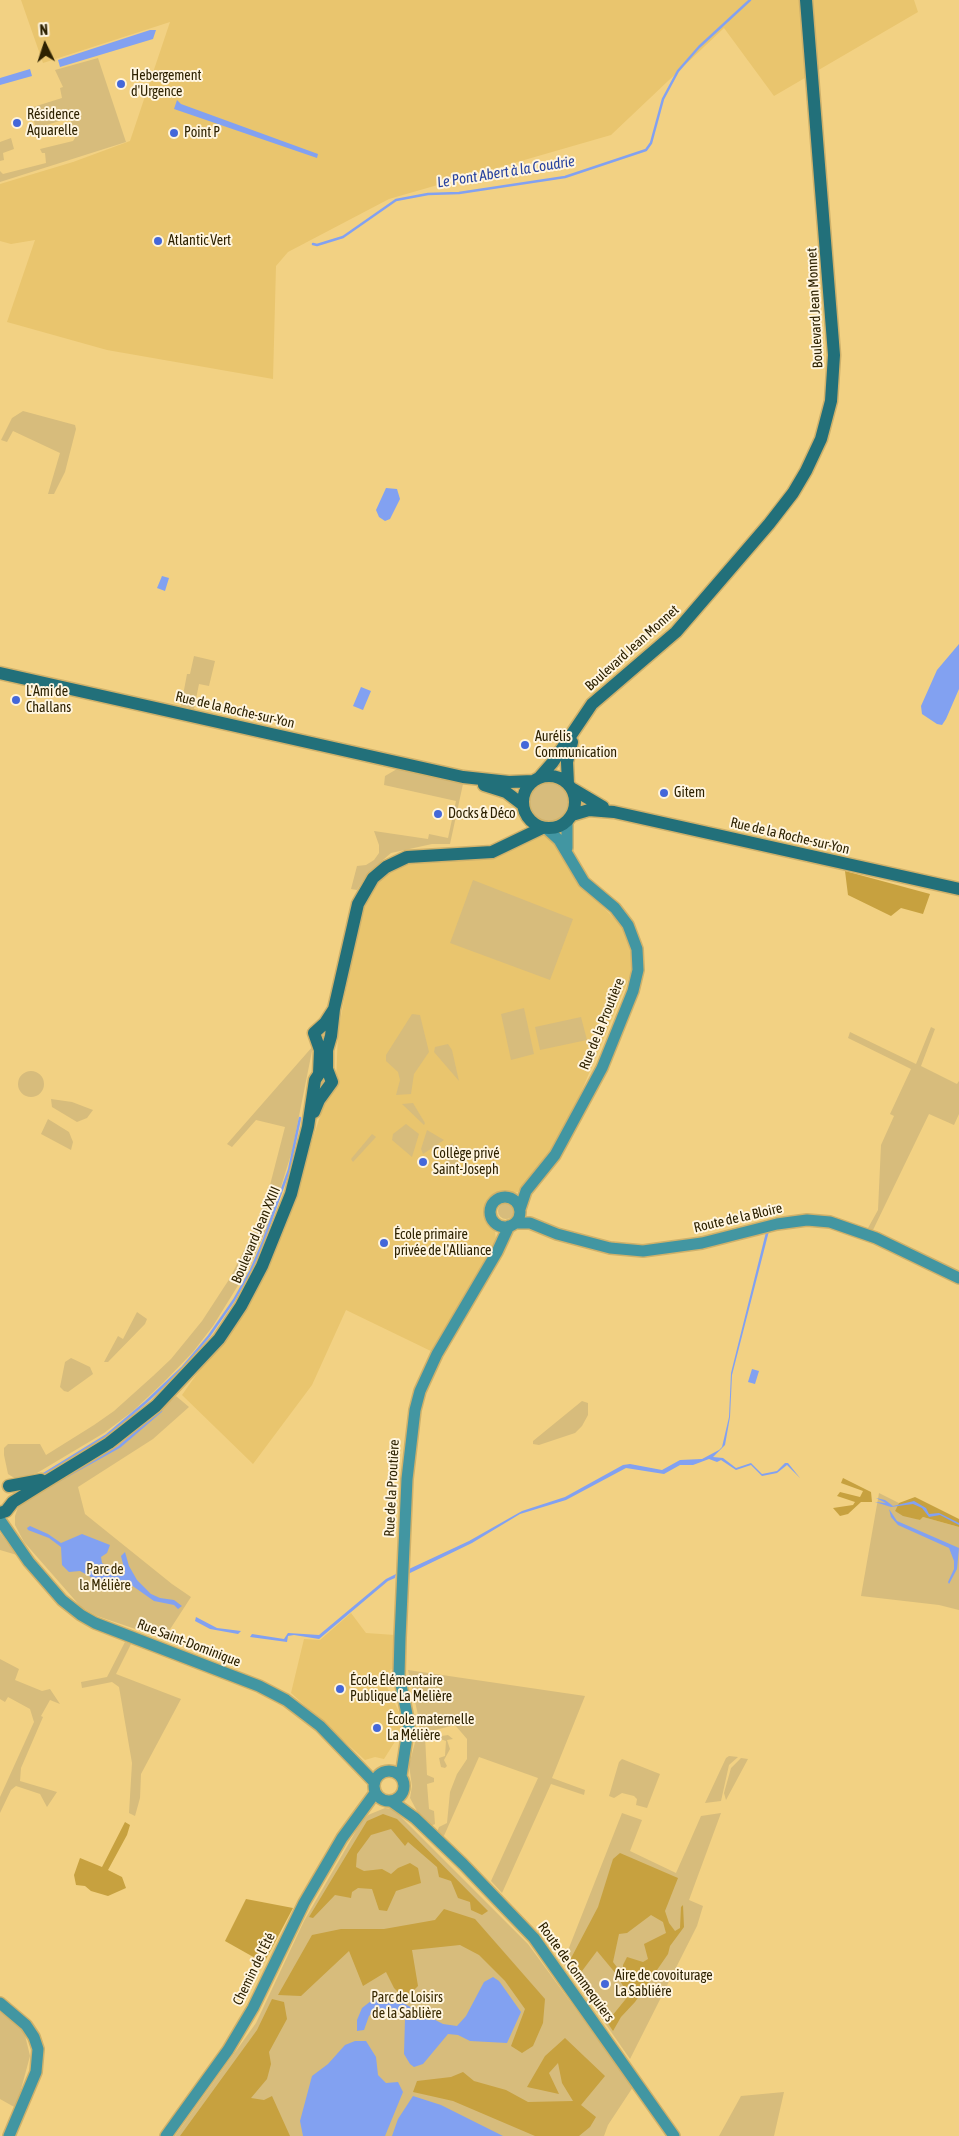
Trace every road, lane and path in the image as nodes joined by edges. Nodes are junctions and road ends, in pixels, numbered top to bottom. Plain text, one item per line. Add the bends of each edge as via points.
1 (806, 0) edge
2 (0, 673) edge
3 (575, 730) junction
4 (463, 778) junction
5 (536, 779) junction
6 (570, 786) junction
7 (524, 809) junction
8 (614, 812) junction
9 (569, 818) junction
10 (544, 828) junction
11 (510, 842) junction
12 (568, 855) junction
13 (959, 890) edge
14 (321, 1077) junction
15 (308, 1127) junction
16 (526, 1192) junction
17 (510, 1197) junction
18 (520, 1209) junction
19 (494, 1222) junction
20 (530, 1223) junction
21 (512, 1225) junction
22 (499, 1247) junction
23 (959, 1278) edge
24 (51, 1478) junction
25 (4, 1484) edge
26 (8, 1508) edge
27 (0, 1520) edge
28 (15, 1545) junction
29 (405, 1751) junction
30 (358, 1763) junction
31 (386, 1771) junction
32 (401, 1776) junction
33 (374, 1787) junction
34 (403, 1792) junction
35 (388, 1801) junction
36 (363, 1811) junction
37 (415, 1818) junction
38 (0, 2003) edge
39 (9, 2136) edge
40 (166, 2136) edge
41 (674, 2136) edge

1 - 3 main road, Boulevard Jean Monnet via 834,355 831,401 821,439 793,493 762,531 676,632 592,704
2 - 4 main road, Rue de la Roche-sur-Yon
3 - 5 main road, Boulevard Jean Monnet via 553,762
3 - 6 main road, Boulevard Jean Monnet via 567,762
4 - 5 main road, Rue de la Roche-sur-Yon via 509,782
4 - 7 main road, Rue de la Roche-sur-Yon via 506,792
5 - 6 main road via 552,776
5 - 7 main road via 525,791
6 - 8 main road, Rue de la Roche-sur-Yon via 596,805
6 - 9 main road via 575,804
7 - 10 main road via 532,822
7 - 11 main road via 518,831
8 - 9 main road, Rue de la Roche-sur-Yon via 589,810
8 - 13 main road, Rue de la Roche-sur-Yon
9 - 10 main road via 557,827
9 - 12 street via 565,838
10 - 11 main road, Boulevard Jean XXIII
10 - 12 street, Rue de la Proutière via 559,840
11 - 14 main road, Boulevard Jean XXIII via 500,849 482,853 414,855 397,861 373,878 358,904 325,1036
12 - 16 street, Rue de la Proutière via 584,882 615,908 628,925 637,949 638,970 602,1068 582,1109 555,1155
14 - 15 main road, Boulevard Jean XXIII
14 - 15 main road, Boulevard Jean XXIII via 320,1089 327,1089
15 - 24 main road, Boulevard Jean XXIII via 291,1194 272,1243 241,1306 219,1339 187,1375 138,1420 95,1453
16 - 17 street
16 - 18 street, Rue de la Proutière
17 - 18 street
17 - 19 street via 502,1197 493,1203 490,1211
18 - 20 street
18 - 21 street, Rue de la Proutière
19 - 21 street via 501,1226
19 - 22 street
20 - 21 street, Route de la Bloire
20 - 23 street, Route de la Bloire via 580,1241 610,1248 643,1250 702,1243 777,1224 806,1220 830,1222 876,1238
21 - 22 street, Rue de la Proutière
22 - 29 street, Rue de la Proutière via 437,1354 414,1410 406,1479 399,1668 408,1718
24 - 25 main road
24 - 26 main road, Boulevard Jean XXIII
25 - 26 main road via 13,1494
26 - 28 street
27 - 28 street, Rue Saint-Dominique
28 - 30 street, Rue Saint-Dominique via 62,1600 83,1617 272,1692 312,1719
29 - 31 street
29 - 32 street, Rue de la Proutière
30 - 31 street, Rue Saint-Dominique
30 - 33 street, Rue Saint-Dominique
31 - 32 street
31 - 33 street
32 - 34 street
33 - 35 street
33 - 36 street, Chemin de l'Été
34 - 35 street via 398,1798
34 - 37 street
35 - 36 street, Chemin de l'Été
35 - 37 street, Route de Commequiers
36 - 40 street, Chemin de l'Été via 342,1838 304,1903 253,2008 228,2050
37 - 41 street, Route de Commequiers via 534,1938
38 - 39 street via 26,2025 38,2049 36,2072

